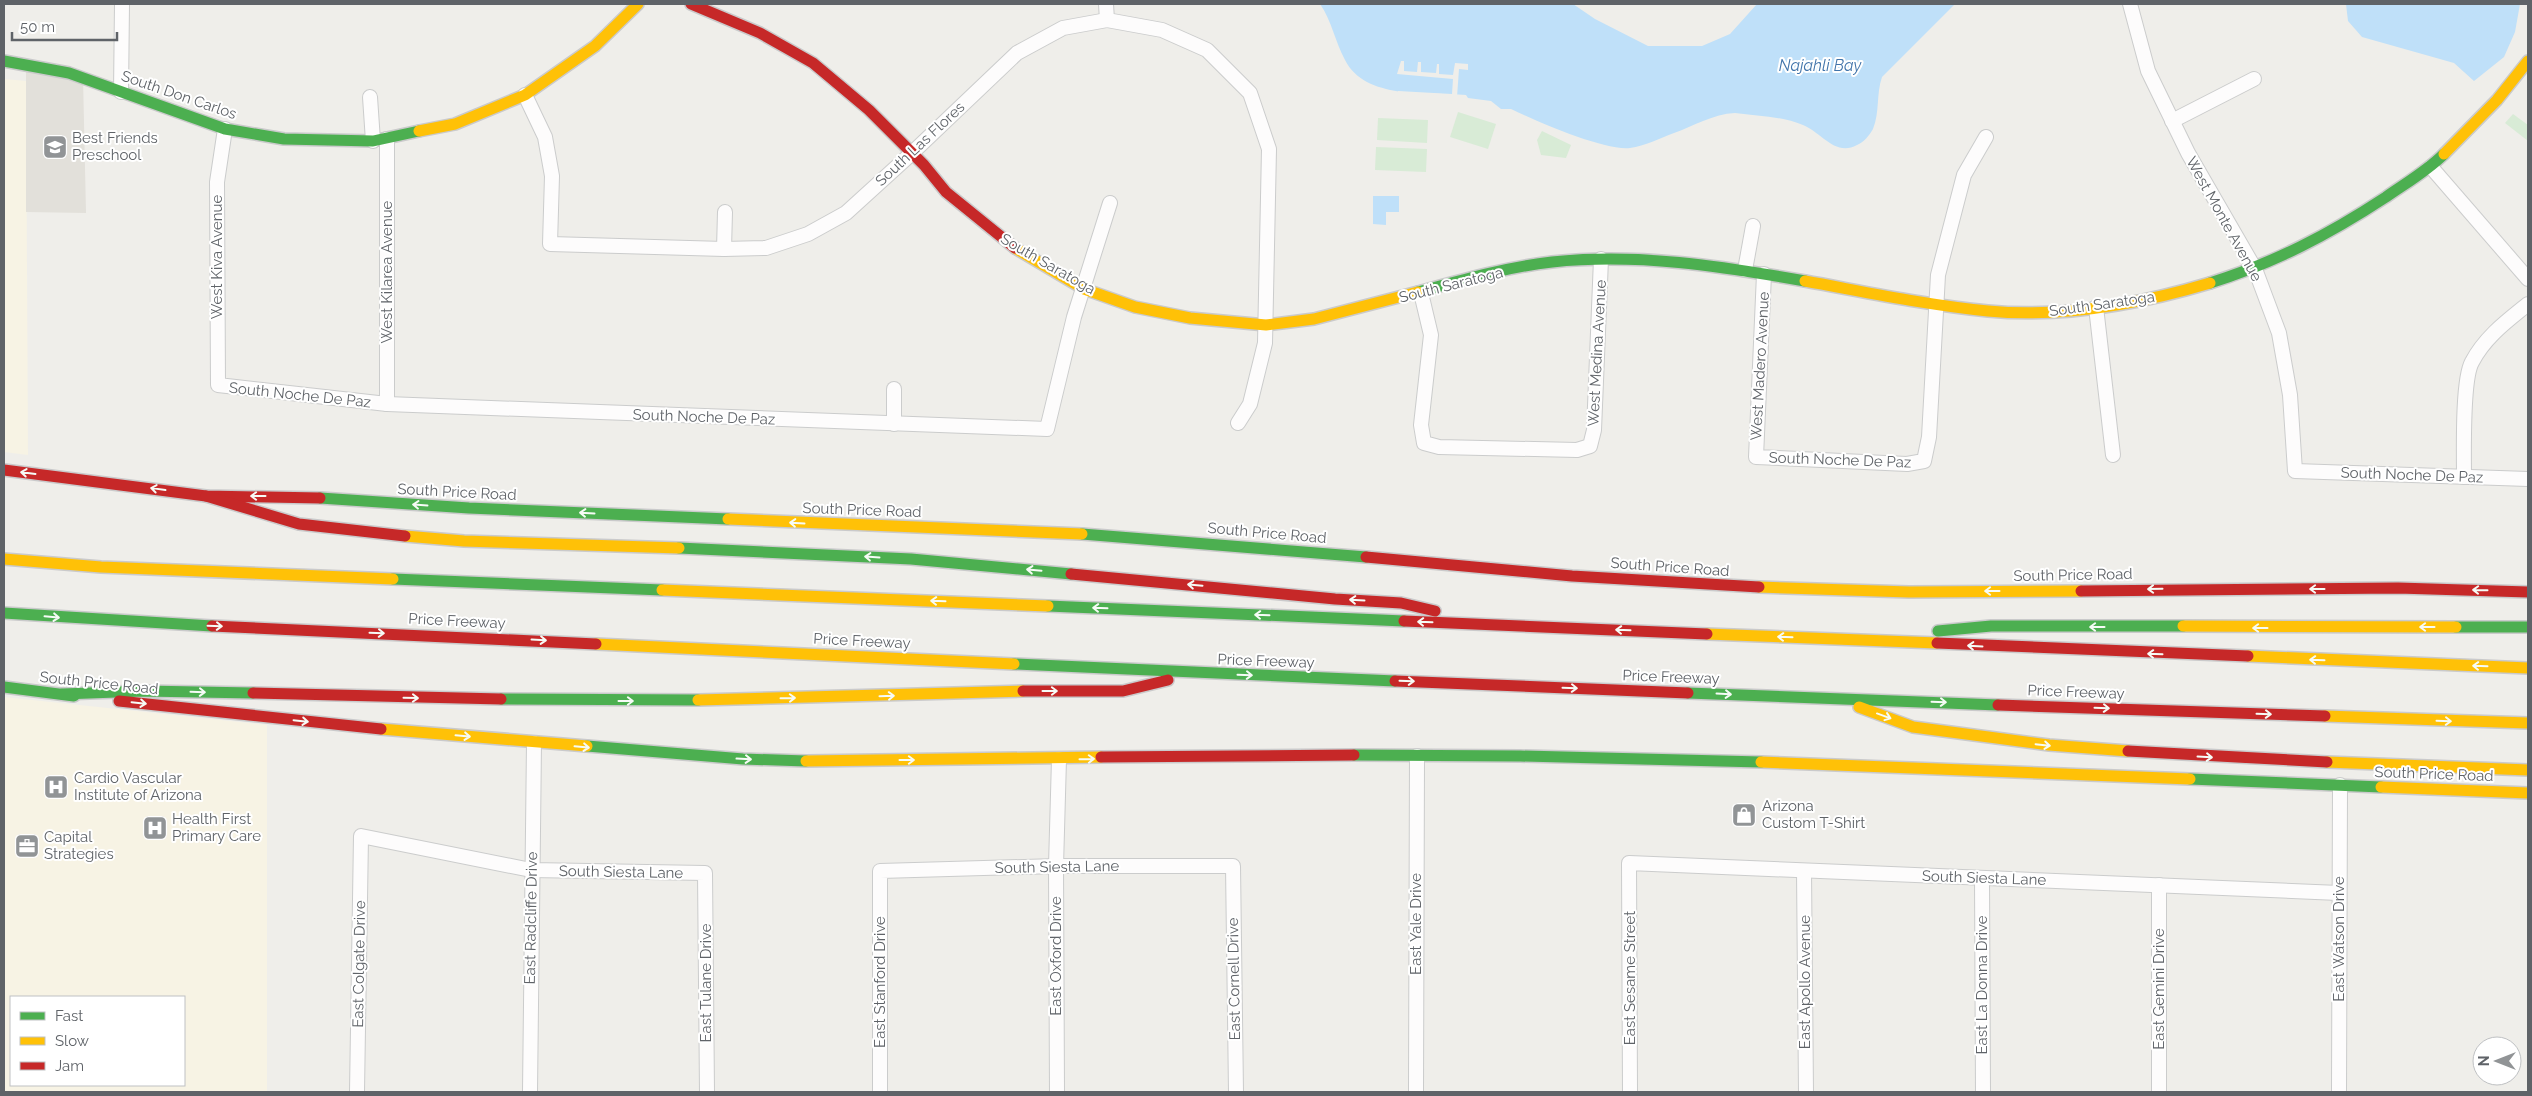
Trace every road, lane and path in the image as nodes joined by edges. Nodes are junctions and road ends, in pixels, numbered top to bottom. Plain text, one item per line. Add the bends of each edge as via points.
1 (122, 4) edge
2 (638, 4) edge
3 (691, 4) edge
4 (1106, 4) edge
5 (2130, 4) edge
6 (1107, 20) junction
7 (4, 61) edge
8 (2528, 61) edge
9 (2254, 79) dead end
10 (121, 92) junction
11 (525, 95) junction
12 (370, 97) dead end
13 (2172, 121) junction
14 (224, 129) junction
15 (1986, 137) dead end
16 (380, 140) junction
17 (912, 153) junction
18 (2431, 167) junction
19 (1110, 203) dead end
20 (725, 212) dead end
21 (1753, 226) dead end
22 (724, 249) junction
23 (1601, 259) junction
24 (2255, 269) junction
25 (1745, 270) junction
26 (1764, 274) junction
27 (2528, 279) edge
28 (1084, 289) junction
29 (1422, 293) junction
30 (1934, 304) junction
31 (2528, 304) edge
32 (2096, 308) junction
33 (1266, 325) junction
34 (218, 386) joint
35 (894, 389) dead end
36 (386, 404) junction
37 (1238, 423) dead end
38 (894, 424) junction
39 (2113, 455) dead end
40 (1756, 457) joint
41 (4, 470) edge
42 (2295, 470) joint
43 (2464, 477) junction
44 (2528, 479) edge
45 (206, 496) junction
46 (4, 559) edge
47 (2528, 592) edge
48 (4, 613) edge
49 (1491, 624) junction
50 (2528, 626) edge
51 (1834, 639) junction
52 (2528, 668) edge
53 (1196, 673) junction
54 (4, 687) edge
55 (62, 694) junction
56 (1838, 699) junction
57 (2528, 723) edge
58 (534, 743) junction
59 (1417, 756) junction
60 (1059, 759) junction
61 (2528, 770) edge
62 (2340, 785) junction
63 (2528, 792) edge
64 (361, 836) joint
65 (1629, 863) joint
66 (1056, 866) junction
67 (1233, 866) joint
68 (531, 870) junction
69 (880, 871) joint
70 (1804, 871) junction
71 (705, 873) joint
72 (1982, 878) junction
73 (2159, 885) junction
74 (2339, 893) junction
75 (357, 1092) edge
76 (530, 1092) edge
77 (707, 1092) edge
78 (880, 1092) edge
79 (1057, 1092) edge
80 (1236, 1092) edge
81 (1416, 1092) edge
82 (1630, 1092) edge
83 (1806, 1092) edge
84 (1983, 1092) edge
85 (2159, 1092) edge
86 (2339, 1092) edge

1 - 10 street
2 - 11 main road, South Don Carlos via 595,46
3 - 17 main road, South Saratoga via 760,33 813,63 869,110
4 - 6 street
5 - 13 street, West Monte Avenue via 2148,71
6 - 17 street, South Las Flores via 1063,28 1017,53
6 - 33 street via 1162,30 1207,50 1250,94 1269,149
7 - 10 main road, South Don Carlos via 69,73
8 - 18 main road, South Saratoga via 2497,100
9 - 13 street
10 - 14 main road, South Don Carlos
11 - 16 main road, South Don Carlos via 455,124
11 - 22 street, South Las Flores via 545,137 552,176 550,244
12 - 16 street, West Kilarea Avenue
13 - 24 street, West Monte Avenue
14 - 16 main road, South Don Carlos via 284,139
14 - 34 street, West Kiva Avenue via 217,182
15 - 30 street via 1964,175 1938,275
16 - 36 street, West Kilarea Avenue
17 - 22 street, South Las Flores via 846,213 808,234 766,248
17 - 28 main road, South Saratoga via 946,192 1008,244
18 - 24 main road, South Saratoga via 2304,247
18 - 27 street
19 - 28 street
20 - 22 street
21 - 25 street
23 - 25 main road, South Saratoga via 1662,259
23 - 29 main road, South Saratoga via 1551,262 1495,272
23 - 29 street, West Medina Avenue via 1594,430 1590,446 1577,450 1439,447 1424,443 1420,425 1431,335
24 - 32 main road, South Saratoga via 2177,293
24 - 42 street, West Monte Avenue via 2278,333 2290,395
25 - 26 main road, South Saratoga
26 - 30 main road, South Saratoga
26 - 40 street, West Madero Avenue
28 - 33 main road, South Saratoga via 1135,307 1190,318
28 - 38 street, South Noche De Paz via 1074,317 1047,429
29 - 33 main road, South Saratoga via 1314,319
30 - 32 main road, South Saratoga via 2025,312
30 - 40 street, South Noche De Paz via 1929,437 1924,461 1907,464
31 - 43 street via 2492,333 2471,363 2466,397
32 - 39 street
33 - 37 street via 1257,383 1250,404
34 - 36 street, South Noche De Paz
35 - 38 street
36 - 38 street, South Noche De Paz
45 -> 41 main road, South Price Road
42 - 43 street, South Noche De Paz
43 - 44 street, South Noche De Paz
47 -> 45 main road, South Price Road via 2398,588 1909,592 1722,586 1054,532 479,508 282,496
49 -> 45 main road via 1401,603 911,559 464,541 389,534 299,524
49 -> 46 main road via 100,567
48 -> 53 main road, Price Freeway via 101,621
51 -> 49 main road
50 -> 51 main road via 1991,626
52 -> 51 main road
55 -> 53 main road via 144,691 673,701 1008,691 1123,691
53 -> 56 main road, Price Freeway
54 - 55 main road, South Price Road
55 -> 58 main road, South Price Road
56 -> 57 main road, Price Freeway
56 -> 61 main road via 1913,727 2049,745 2184,756
58 -> 60 main road, South Price Road via 681,756 798,761
58 - 68 street, East Radcliffe Drive
60 -> 59 main road, South Price Road
59 - 62 main road, South Price Road via 1698,760
59 - 81 street, East Yale Drive
60 - 66 street, East Oxford Drive
62 - 63 main road, South Price Road
62 - 74 street, East Watson Drive
64 - 68 street, South Siesta Lane
64 - 75 street, East Colgate Drive
65 - 70 street, South Siesta Lane
65 - 82 street, East Sesame Street
66 - 67 street, South Siesta Lane
66 - 69 street, South Siesta Lane
66 - 79 street, East Oxford Drive
67 - 80 street, East Cornell Drive
68 - 71 street, South Siesta Lane
68 - 76 street, East Radcliffe Drive
69 - 78 street, East Stanford Drive
70 - 72 street, South Siesta Lane
70 - 83 street, East Apollo Avenue
71 - 77 street, East Tulane Drive
72 - 73 street, South Siesta Lane
72 - 84 street, East La Donna Drive
73 - 74 street, South Siesta Lane
73 - 85 street, East Gemini Drive
74 - 86 street, East Watson Drive

